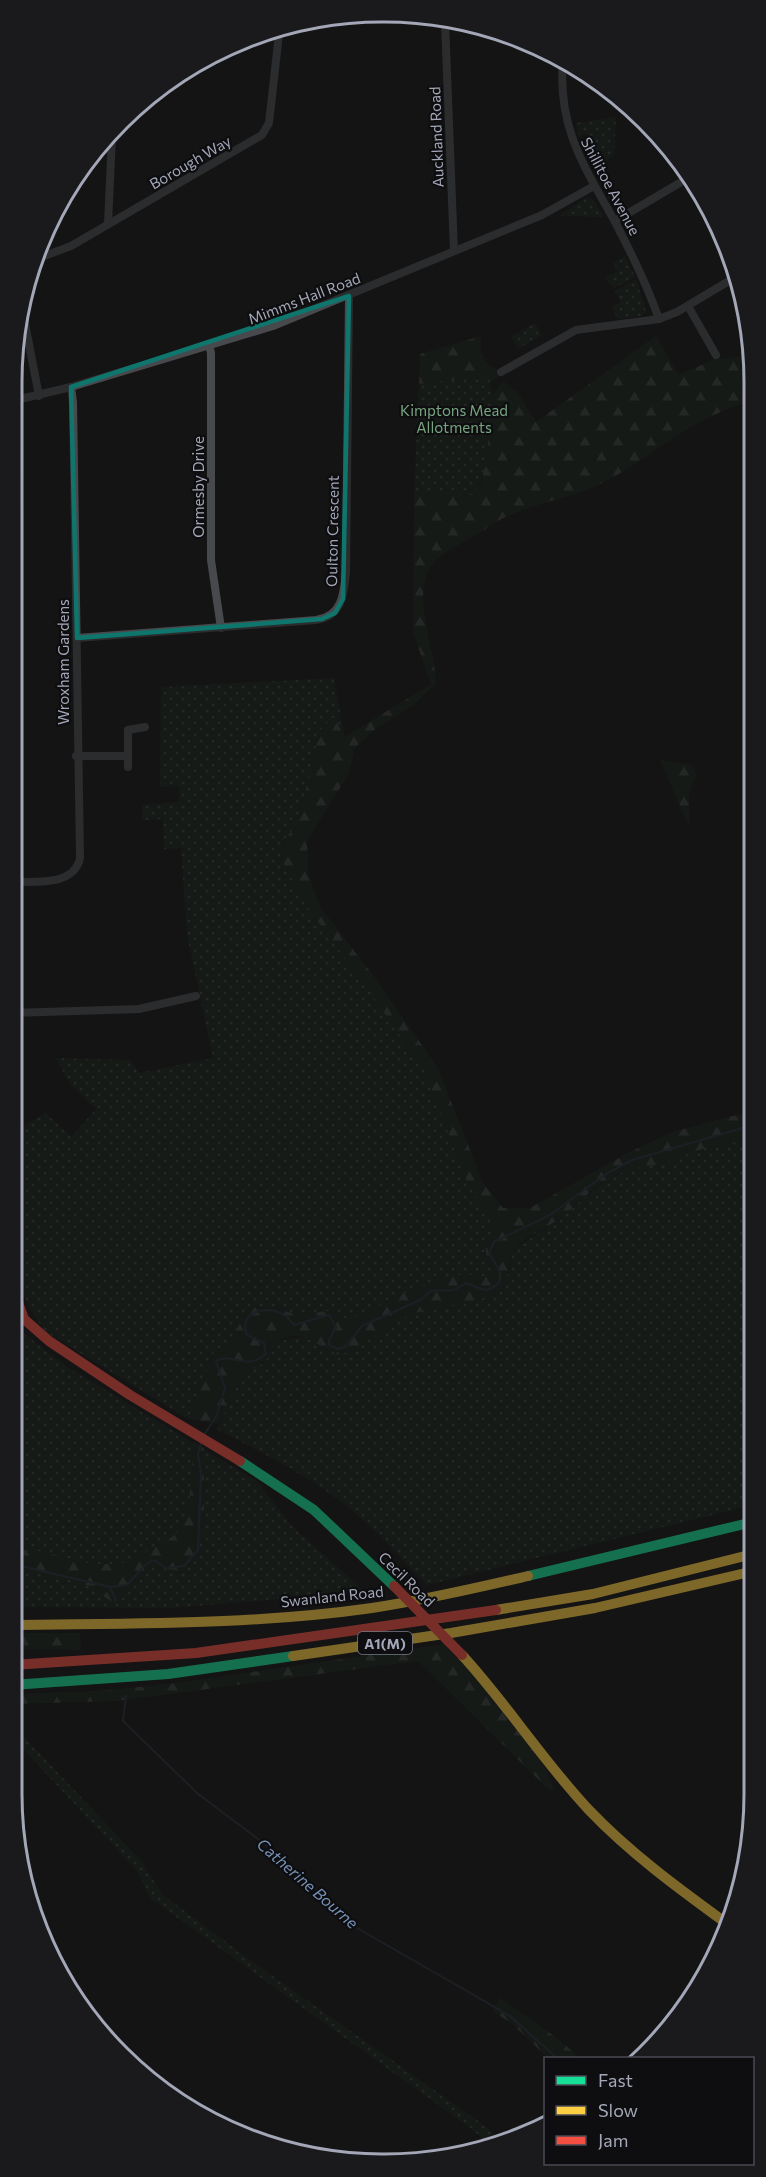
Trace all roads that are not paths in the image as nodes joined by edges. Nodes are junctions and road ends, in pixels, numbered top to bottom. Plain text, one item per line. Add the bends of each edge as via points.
1 (445, 28) edge
2 (278, 39) edge
3 (562, 71) edge
4 (111, 146) edge
5 (682, 182) edge
6 (594, 186) junction
7 (615, 222) junction
8 (108, 224) junction
9 (454, 251) junction
10 (46, 256) edge
11 (728, 281) edge
12 (349, 296) junction
13 (688, 306) junction
14 (659, 319) junction
15 (27, 332) edge
16 (209, 345) junction
17 (716, 355) dead end
18 (501, 372) dead end
19 (70, 387) junction
20 (39, 396) junction
21 (22, 399) edge
22 (222, 628) junction
23 (77, 639) junction
24 (145, 727) dead end
25 (76, 756) junction
26 (128, 756) junction
27 (128, 767) dead end
28 (22, 881) edge
29 (196, 996) dead end
30 (22, 1013) edge
31 (22, 1317) edge
32 (744, 1524) edge
33 (744, 1556) edge
34 (744, 1573) edge
35 (22, 1625) edge
36 (22, 1664) edge
37 (22, 1684) edge
38 (721, 1919) edge

1 - 9 street, Auckland Road
2 - 8 street, Borough Way via 269,123 262,135
3 - 6 street, Shillitoe Avenue via 565,116 572,141
4 - 8 street
5 - 7 street
6 - 7 street, Shillitoe Avenue
6 - 9 street, Mimms Hall Road via 542,215
7 - 14 street, Shillitoe Avenue via 643,275
8 - 10 street, Borough Way
9 - 12 street, Mimms Hall Road
11 - 13 street
12 - 16 street, Mimms Hall Road via 273,326
12 - 22 street, Oulton Crescent via 343,599 335,613 322,619
13 - 14 street
13 - 17 street
14 - 18 street via 576,330
15 - 20 street
16 - 19 street, Mimms Hall Road
16 - 22 street, Ormesby Drive via 211,560
19 - 20 street, Mimms Hall Road
19 - 23 street, Wroxham Gardens
20 - 21 street, Mimms Hall Road
22 - 23 street, Oulton Crescent
23 - 25 street, Wroxham Gardens
24 - 26 street via 128,730
25 - 26 street
25 - 28 street, Wroxham Gardens via 80,852 76,868 59,879
26 - 27 street
29 - 30 street via 137,1010
31 - 38 main road, Cecil Road, bridge via 49,1341 314,1510 493,1687 580,1799 638,1855
32 - 35 main road, Swanland Road via 439,1597 369,1608 222,1621
33 - 36 main road, A1(M) via 593,1594 441,1619 196,1653
34 - 37 main road, A1(M) via 595,1608 451,1633 168,1674

